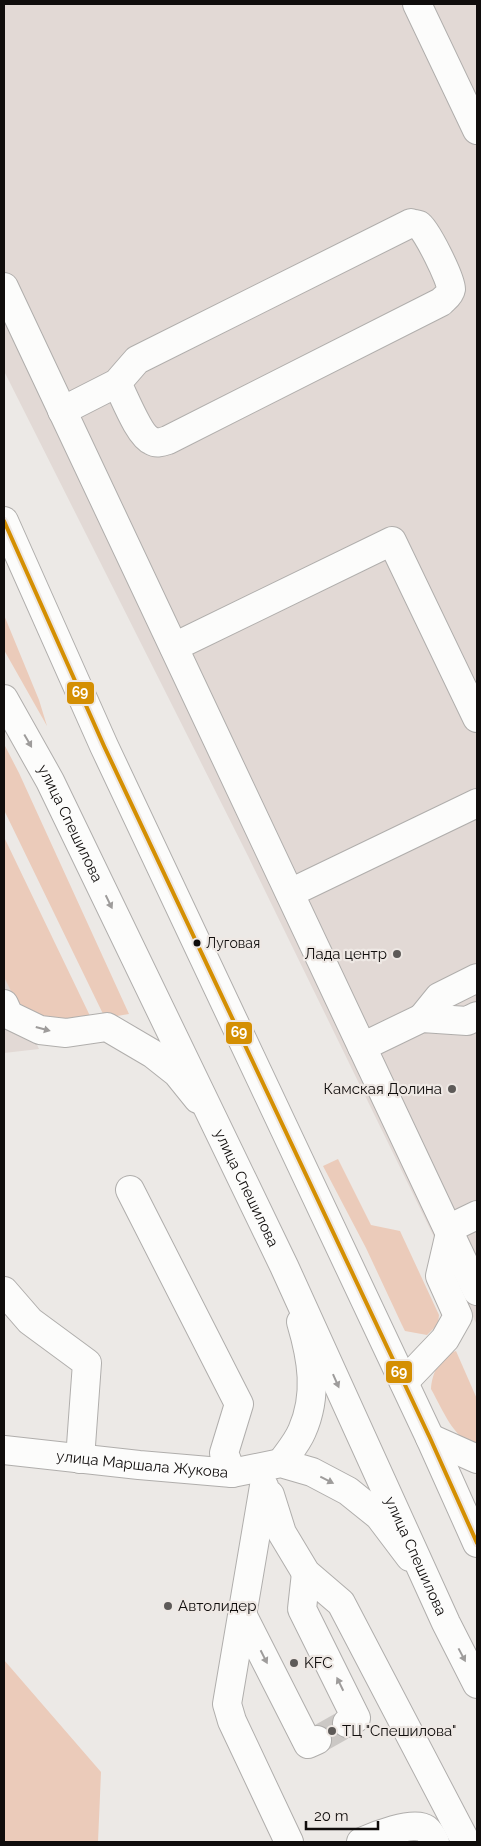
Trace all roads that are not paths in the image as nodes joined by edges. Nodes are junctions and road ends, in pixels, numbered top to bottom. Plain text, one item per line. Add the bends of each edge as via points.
1 (417, 4) edge
2 (477, 130) edge
3 (4, 287) edge
4 (117, 383) junction
5 (62, 411) junction
6 (4, 521) edge
7 (4, 539) edge
8 (28, 572) junction
9 (174, 647) junction
10 (4, 699) edge
11 (477, 718) edge
12 (477, 803) edge
13 (290, 894) junction
14 (477, 978) edge
15 (6, 1011) edge
16 (477, 1016) edge
17 (422, 1018) junction
18 (362, 1047) junction
19 (211, 1114) junction
20 (130, 1190) dead end
21 (477, 1214) edge
22 (449, 1231) junction
23 (284, 1266) junction
24 (4, 1291) edge
25 (477, 1291) edge
26 (404, 1382) junction
27 (430, 1438) junction
28 (4, 1450) edge
29 (80, 1458) junction
30 (477, 1459) edge
31 (274, 1465) junction
32 (232, 1473) junction
33 (270, 1495) dead end
34 (477, 1543) edge
35 (306, 1573) junction
36 (242, 1614) junction
37 (446, 1624) junction
38 (477, 1684) edge
39 (347, 1723) dead end
40 (317, 1740) dead end
41 (376, 1839) edge
42 (289, 1842) edge
43 (435, 1842) edge
44 (466, 1842) edge

1 - 2 main road
3 - 5 main road
4 - 4 main road via 142,432 150,441 158,443 441,302 451,288 425,233 411,223 137,360
4 - 5 main road
5 - 9 main road
6 - 8 main road
7 - 8 main road
8 - 26 main road via 104,746
9 - 11 main road via 392,541
9 - 13 main road
10 -> 19 main road, улица Спешилова via 50,781
12 - 13 main road
13 - 18 main road
14 - 17 main road via 439,997
15 -> 19 main road via 40,1030 66,1033 107,1028 153,1054 177,1073
16 - 17 main road via 467,1021
17 - 18 main road
18 - 22 main road
19 - 23 main road, улица Спешилова
20 - 32 main road via 239,1404 224,1453
21 - 22 main road
22 - 25 main road
22 - 26 main road via 440,1276 458,1316 445,1339
23 - 31 main road via 310,1353 313,1396 302,1432
23 -> 37 main road, улица Спешилова
24 - 29 main road via 30,1321 87,1363
26 - 27 main road
27 - 30 main road
27 - 34 main road
28 - 29 main road, улица Маршала Жукова
29 - 32 main road, улица Маршала Жукова
31 - 32 main road, улица Маршала Жукова
31 - 36 main road
31 -> 37 main road via 312,1472 348,1491 379,1516 409,1556
33 - 35 main road via 282,1533
39 -> 35 main road via 356,1718 302,1609
35 - 44 main road via 341,1603
36 -> 40 main road via 308,1744
36 - 42 main road via 228,1713
37 -> 38 main road, улица Спешилова
41 - 43 main road via 420,1826 427,1829

